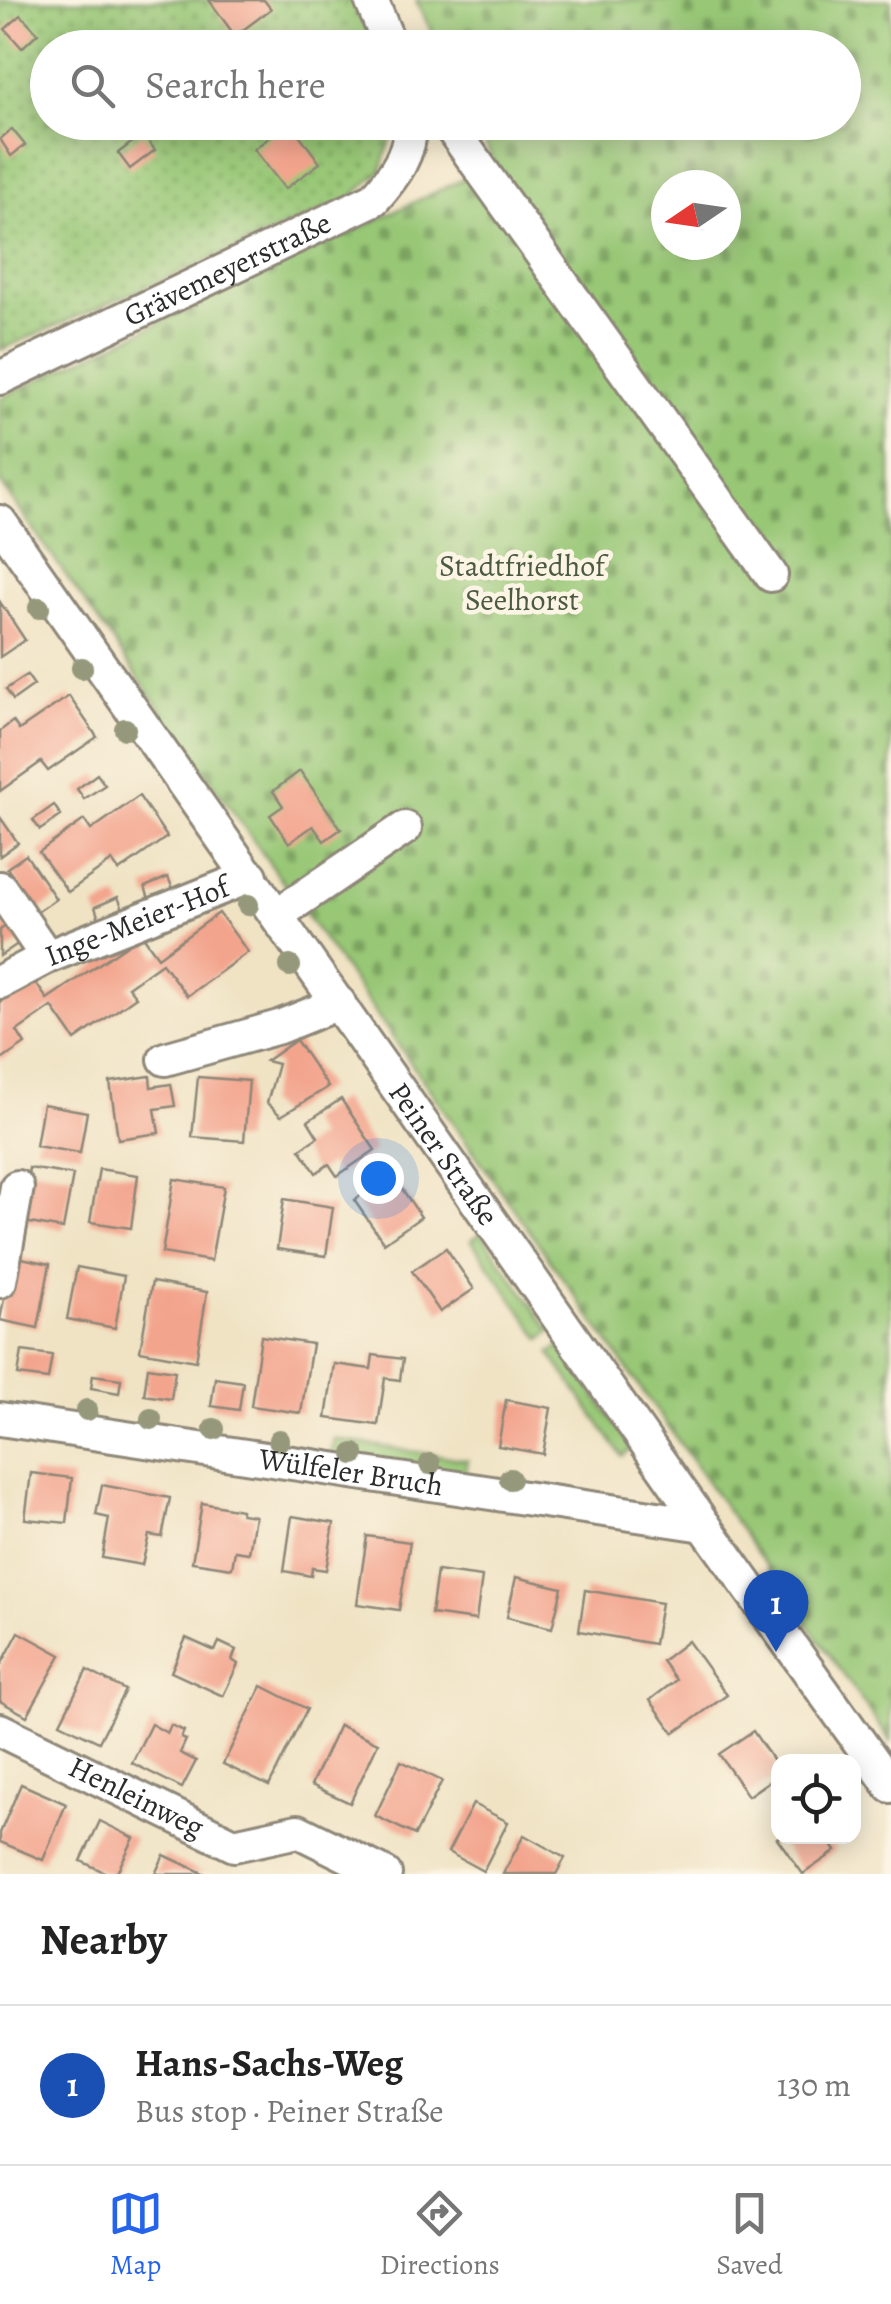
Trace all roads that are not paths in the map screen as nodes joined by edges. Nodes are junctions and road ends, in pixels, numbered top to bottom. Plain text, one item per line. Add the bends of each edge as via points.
1 (371, 0) edge
2 (384, 30) edge
3 (410, 140) edge
4 (460, 140) edge
5 (0, 378) edge
6 (0, 522) edge
7 (770, 575) dead end
8 (406, 828) dead end
9 (251, 876) junction
10 (0, 888) edge
11 (278, 915) junction
12 (47, 957) junction
13 (0, 982) edge
14 (339, 1003) junction
15 (165, 1060) dead end
16 (17, 1188) dead end
17 (0, 1282) edge
18 (0, 1419) edge
19 (704, 1524) junction
20 (0, 1730) edge
21 (891, 1786) edge
22 (385, 1874) edge

1 - 2 street
3 - 5 street, Grävemeyerstraße via 400,171 374,199
4 - 7 street
6 - 9 street, Peiner Straße
8 - 11 street
9 - 11 street, Peiner Straße
9 - 12 street, Inge-Meier-Hof
10 - 12 street, Inge-Meier-Hof
11 - 14 street, Peiner Straße
12 - 13 street
14 - 15 street
14 - 19 street, Peiner Straße
16 - 17 street
18 - 19 street, Wülfeler Bruch
19 - 21 street, Peiner Straße
20 - 22 street, Henleinweg via 234,1845 298,1832

